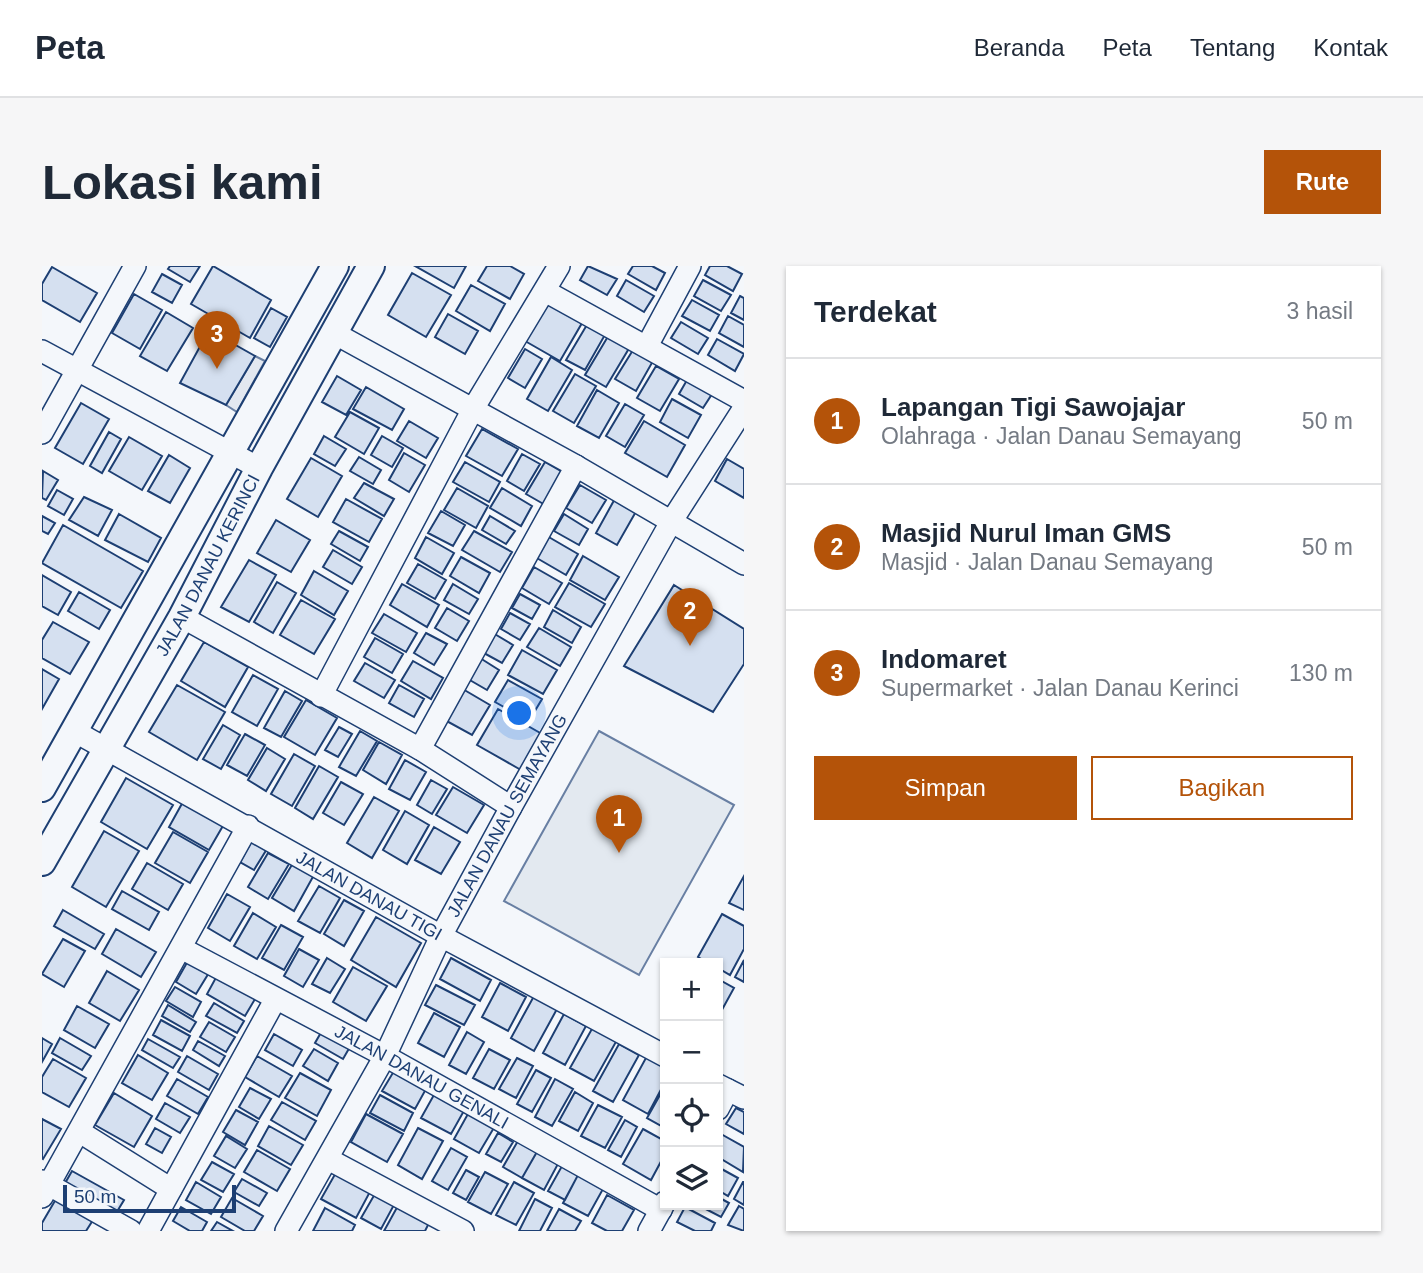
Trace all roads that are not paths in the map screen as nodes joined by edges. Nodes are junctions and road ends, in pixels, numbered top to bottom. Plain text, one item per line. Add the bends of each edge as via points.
1 (135, 266) edge
2 (335, 266) edge
3 (371, 266) edge
4 (559, 266) edge
5 (690, 266) edge
6 (545, 291) junction
7 (334, 333) junction
8 (647, 346) junction
9 (42, 351) edge
10 (76, 370) junction
11 (744, 401) edge
12 (744, 408) edge
13 (474, 409) junction
14 (42, 433) edge
15 (231, 453) junction
16 (576, 466) junction
17 (259, 468) junction
18 (671, 522) junction
19 (744, 564) edge
20 (181, 617) junction
21 (321, 696) junction
22 (74, 731) junction
23 (106, 749) junction
24 (420, 749) junction
25 (42, 788) edge
26 (511, 807) junction
27 (248, 826) junction
28 (42, 862) edge
29 (441, 936) junction
30 (181, 948) junction
31 (275, 1000) junction
32 (660, 1053) edge
33 (385, 1056) junction
34 (80, 1132) junction
35 (328, 1158) junction
36 (44, 1187) edge
37 (171, 1189) junction
38 (660, 1204) edge
39 (661, 1210) edge
40 (131, 1231) edge
41 (148, 1231) edge
42 (286, 1231) edge
43 (463, 1231) edge
44 (649, 1231) edge

1 - 10 street
2 - 15 street, JALAN DANAU KERINCI
3 - 7 street, JALAN DANAU KERINCI
4 - 6 street
5 - 8 street
6 - 8 street
6 - 13 street
7 - 13 street
7 - 17 street, JALAN DANAU KERINCI
8 - 11 street
9 - 10 street
10 - 14 street
10 - 15 street
12 - 18 street, JALAN DANAU SEMAYANG
13 - 16 street
13 - 21 street
15 - 17 street
15 - 22 street, JALAN DANAU KERINCI
16 - 18 street
16 - 24 street
17 - 20 street, JALAN DANAU KERINCI
18 - 19 street
18 - 26 street, JALAN DANAU SEMAYANG
20 - 21 street
20 - 23 street, JALAN DANAU KERINCI
21 - 24 street
22 - 23 street, JALAN DANAU TIGI
22 - 25 street, JALAN DANAU KERINCI
23 - 27 street, JALAN DANAU TIGI
23 - 28 street, JALAN DANAU KERINCI
24 - 26 street
26 - 29 street, JALAN DANAU SEMAYANG
27 - 29 street, JALAN DANAU TIGI
27 - 30 street
29 - 32 street, JALAN DANAU TIGI
29 - 33 street, JALAN DANAU SEMAYANG
30 - 31 street, JALAN DANAU GENALI
30 - 34 street
31 - 33 street, JALAN DANAU GENALI
31 - 37 street
33 - 35 street, JALAN DANAU SEMAYANG
33 - 38 street, JALAN DANAU GENALI
34 - 36 street
34 - 37 street
35 - 42 street, JALAN DANAU SEMAYANG
35 - 43 street
36 - 40 street
37 - 41 street
39 - 44 street

